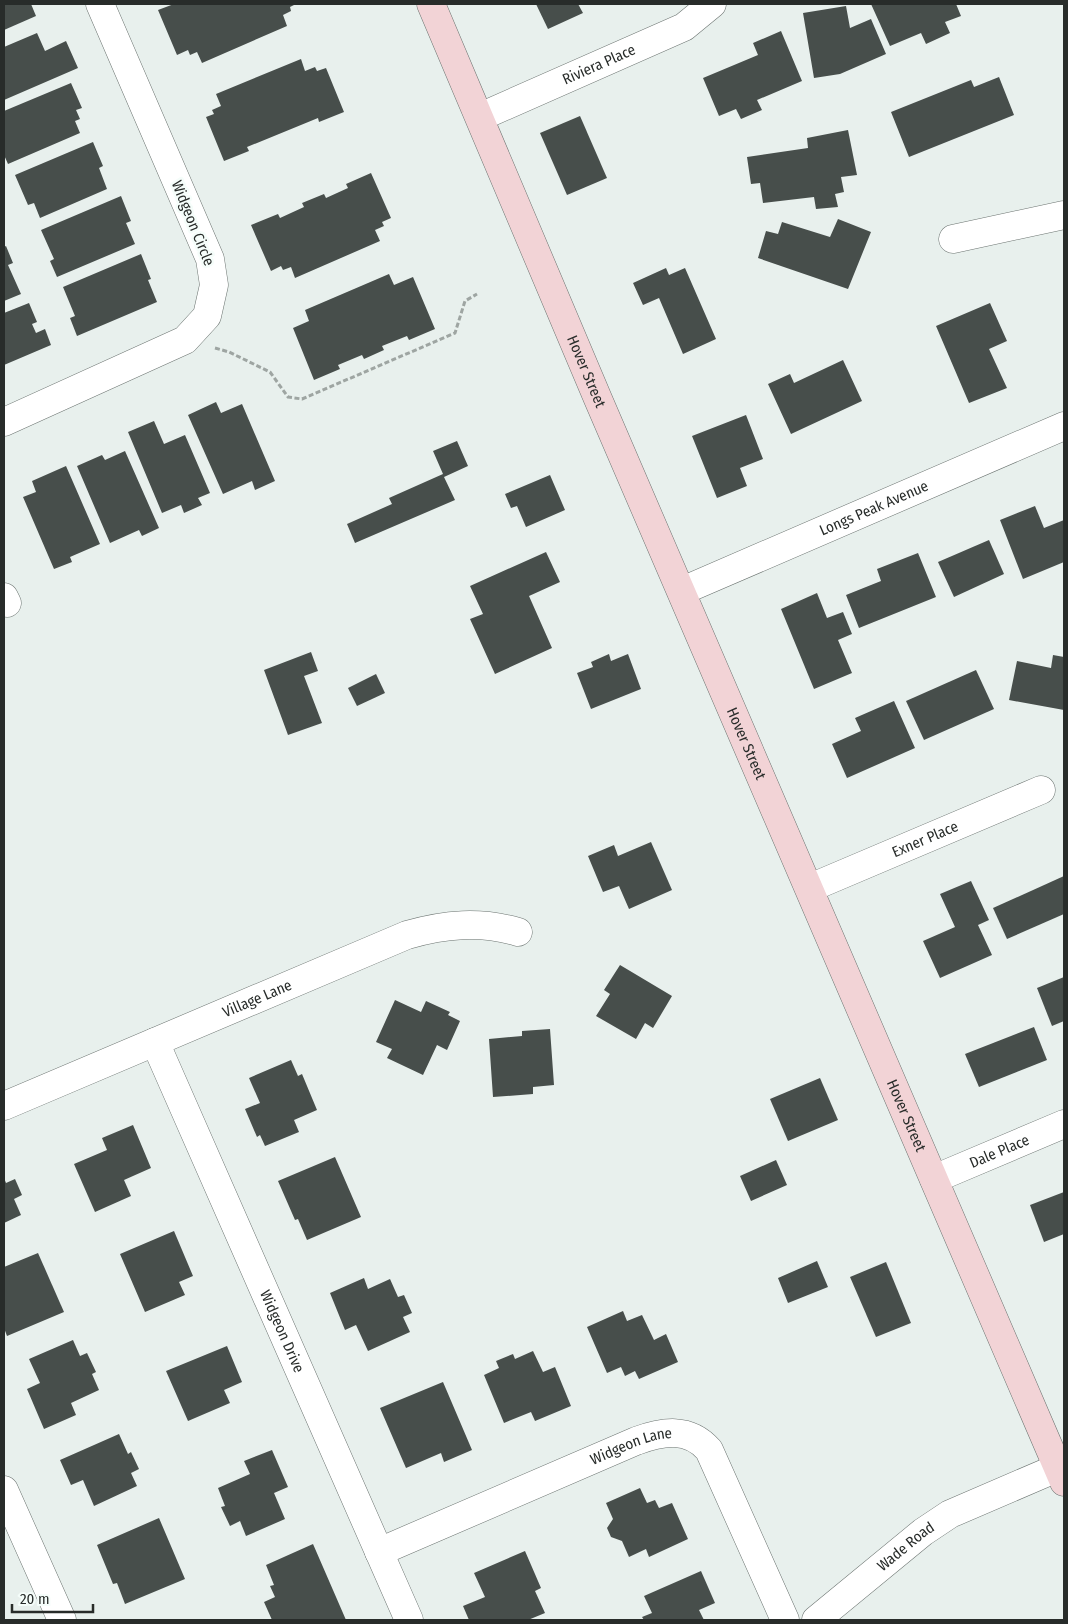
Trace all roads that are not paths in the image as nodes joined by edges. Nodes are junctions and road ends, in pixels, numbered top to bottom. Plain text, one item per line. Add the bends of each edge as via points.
1 (100, 4) edge
2 (431, 4) edge
3 (712, 4) edge
4 (480, 117) junction
5 (1064, 215) edge
6 (953, 239) dead end
7 (4, 422) edge
8 (1064, 426) edge
9 (682, 590) junction
10 (1040, 790) dead end
11 (810, 888) junction
12 (518, 932) dead end
13 (154, 1042) junction
14 (4, 1106) edge
15 (1064, 1124) edge
16 (934, 1179) junction
17 (1062, 1472) edge
18 (4, 1492) edge
19 (379, 1552) junction
20 (62, 1620) edge
21 (409, 1620) edge
22 (785, 1620) edge
23 (816, 1620) edge

1 - 7 street, Widgeon Circle via 210,259 214,285 207,316 185,340
2 - 4 main road, Hover Street
3 - 4 street, Riviera Place via 684,26
4 - 9 main road, Hover Street
5 - 6 street
8 - 9 street, Longs Peak Avenue
9 - 11 main road, Hover Street
10 - 11 street, Exner Place
11 - 16 main road, Hover Street
12 - 13 street, Village Lane via 462,924 407,935
13 - 14 street, Village Lane
13 - 19 street, Widgeon Drive
15 - 16 street, Dale Place
16 - 17 main road, Hover Street
17 - 23 street, Wade Road via 1006,1489 930,1526
18 - 20 street
19 - 21 street, Widgeon Drive
19 - 22 street, Widgeon Lane via 636,1441 663,1433 687,1434 705,1444 717,1463

